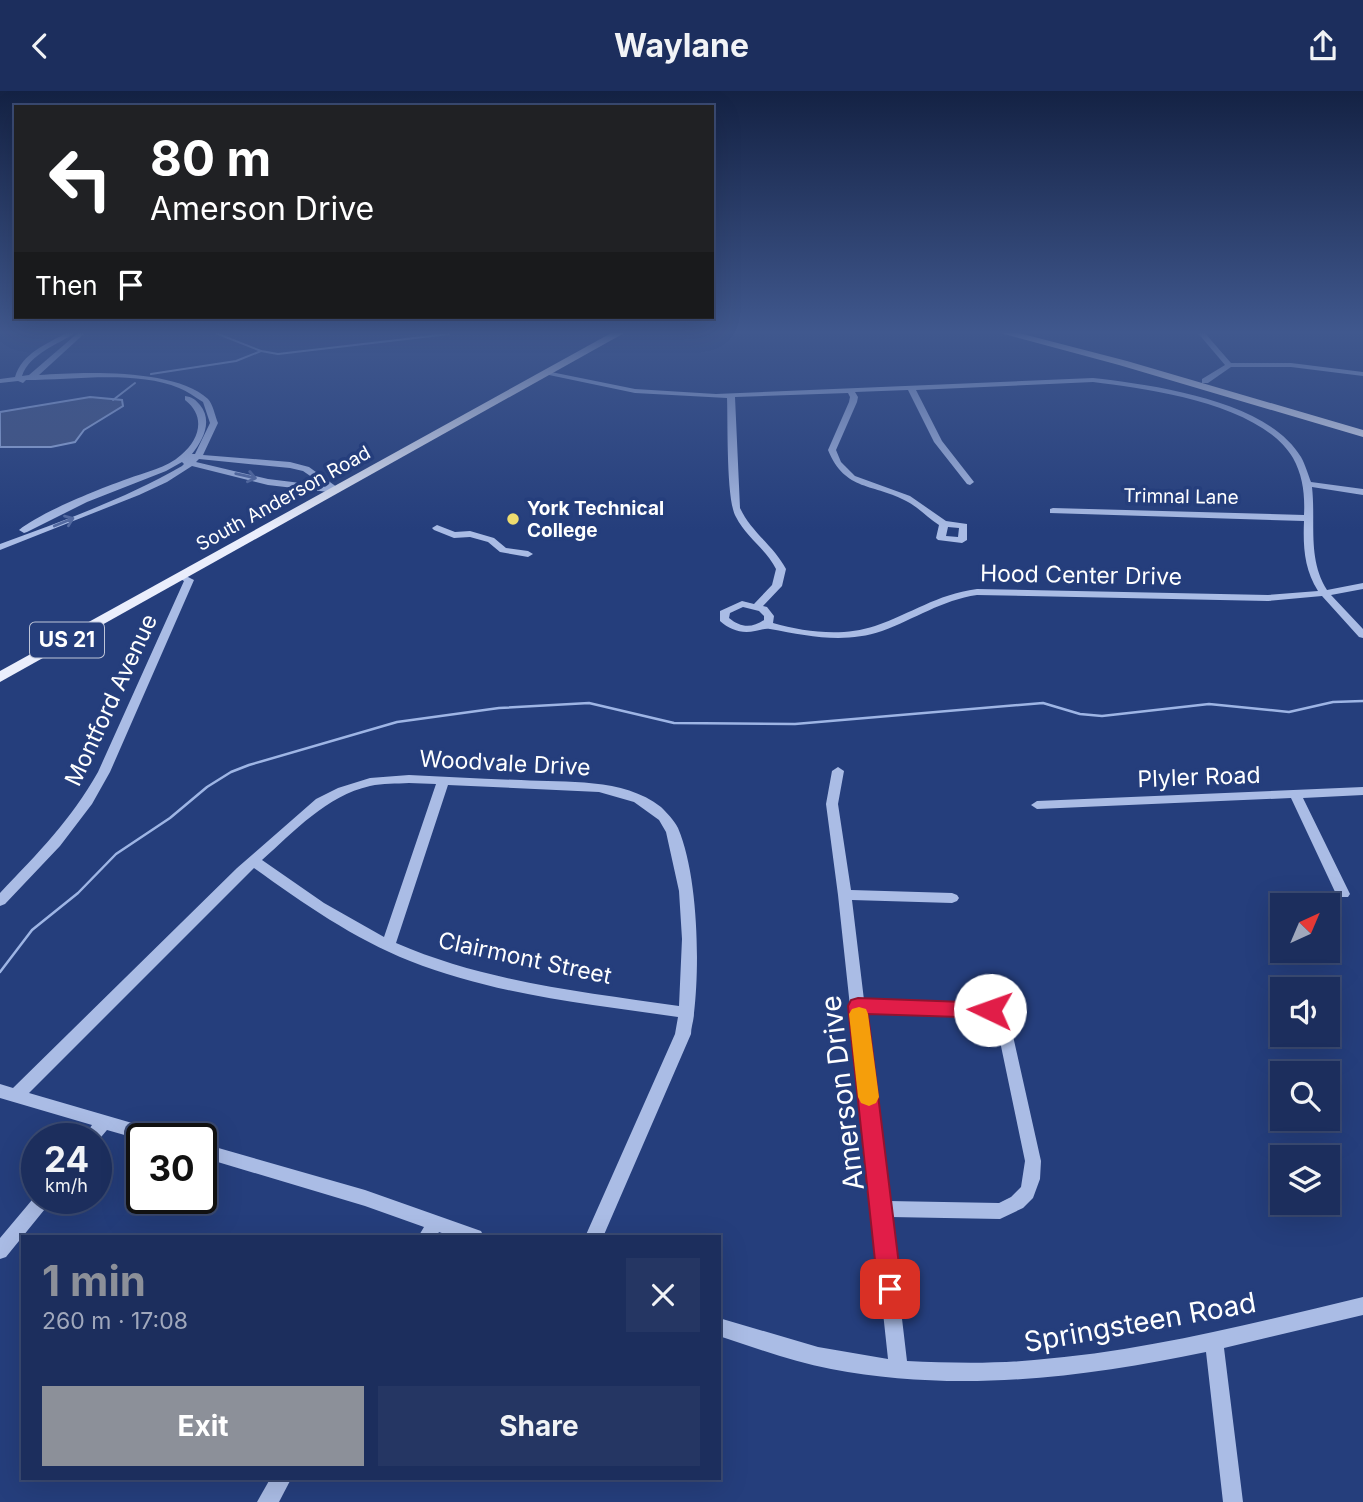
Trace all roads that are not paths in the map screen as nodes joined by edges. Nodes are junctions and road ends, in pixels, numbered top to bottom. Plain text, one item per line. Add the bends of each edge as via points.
1 (189, 398) edge
2 (197, 398) edge
3 (504, 398) edge
4 (731, 398) edge
5 (854, 398) edge
6 (916, 398) edge
7 (1193, 398) edge
8 (1248, 398) edge
9 (1257, 398) edge
10 (1363, 426) edge
11 (1363, 433) edge
12 (198, 456) junction
13 (185, 459) junction
14 (970, 482) dead end
15 (1307, 484) junction
16 (337, 490) junction
17 (1363, 492) edge
18 (1053, 511) dead end
19 (1309, 518) junction
20 (944, 524) dead end
21 (437, 528) dead end
22 (0, 547) edge
23 (528, 554) dead end
24 (180, 576) junction
25 (1363, 586) edge
26 (157, 589) junction
27 (1325, 593) junction
28 (183, 594) junction
29 (757, 606) junction
30 (765, 624) junction
31 (1363, 635) edge
32 (0, 677) edge
33 (838, 771) dead end
34 (443, 780) junction
35 (1363, 791) edge
36 (1295, 794) junction
37 (1037, 805) dead end
38 (254, 861) junction
39 (1343, 894) dead end
40 (845, 895) junction
41 (951, 898) dead end
42 (0, 901) edge
43 (389, 944) junction
44 (858, 1006) junction
45 (687, 1013) junction
46 (8, 1094) edge
47 (104, 1122) joint
48 (126, 1128) edge
49 (217, 1155) edge
50 (882, 1209) junction
51 (31, 1214) edge
52 (431, 1230) edge
53 (462, 1235) edge
54 (595, 1235) edge
55 (0, 1251) edge
56 (1363, 1306) edge
57 (721, 1328) edge
58 (1214, 1340) junction
59 (898, 1368) junction
60 (280, 1480) edge
61 (267, 1502) edge
62 (1233, 1502) edge

1 - 13 street via 204,421 202,434
2 - 12 street via 212,410 211,432
3 - 16 main road, South Anderson Road / US 21
4 - 29 street via 736,508 741,522 781,569 777,586
5 - 20 street via 832,450 842,471 856,481 914,502
6 - 14 street via 938,442
7 - 15 street via 1268,430 1294,453
8 - 11 main road
9 - 10 main road
12 - 13 street
12 - 16 street via 290,465 306,469
13 -> 16 street via 268,481
13 - 22 street via 132,494
15 - 17 street
15 - 19 street
16 - 24 main road, South Anderson Road / US 21
18 - 19 street, Trimnal Lane
19 - 27 street via 1312,569
21 - 23 street via 489,539 503,550
24 - 26 main road, South Anderson Road / US 21
24 - 28 street, Montford Avenue via 189,580
25 - 27 street, Hood Center Drive
26 - 28 street via 175,587
26 - 32 main road, South Anderson Road / US 21
27 - 30 street, Hood Center Drive via 1268,598 977,592 931,602 891,624 862,633 810,635
27 - 31 street
28 - 42 street, Montford Avenue via 86,804
29 - 30 street via 769,617
29 - 30 street, Hood Center Drive via 729,608 724,619 732,627 746,629
33 - 40 street, Amerson Drive via 832,804
34 - 38 street, Woodvale Drive via 370,782 342,791 320,802
34 - 43 street
34 - 45 street, Woodvale Drive via 599,788 648,805 670,825 682,867 690,963
35 - 36 street, Plyler Road
36 - 37 street, Plyler Road
36 - 39 street
38 - 43 street, Clairmont Street via 320,910
38 - 46 street, Woodvale Drive
40 - 41 street
40 - 44 street, Amerson Drive
43 - 45 street, Clairmont Street via 439,966 527,987
44 - 50 street, Amerson Drive
44 - 50 street via 976,1009 998,1015 1033,1161 1033,1182 1027,1194 1000,1211
45 - 54 street, Woodvale Drive via 683,1034
46 - 47 street
47 - 48 street
49 - 52 street via 365,1198
50 - 59 street, Amerson Drive
51 - 55 street
52 - 53 street
56 - 58 street, Springsteen Road
57 - 59 street, Springsteen Road via 832,1360
58 - 59 street, Springsteen Road via 1047,1370 960,1373
58 - 62 street
60 - 61 street

